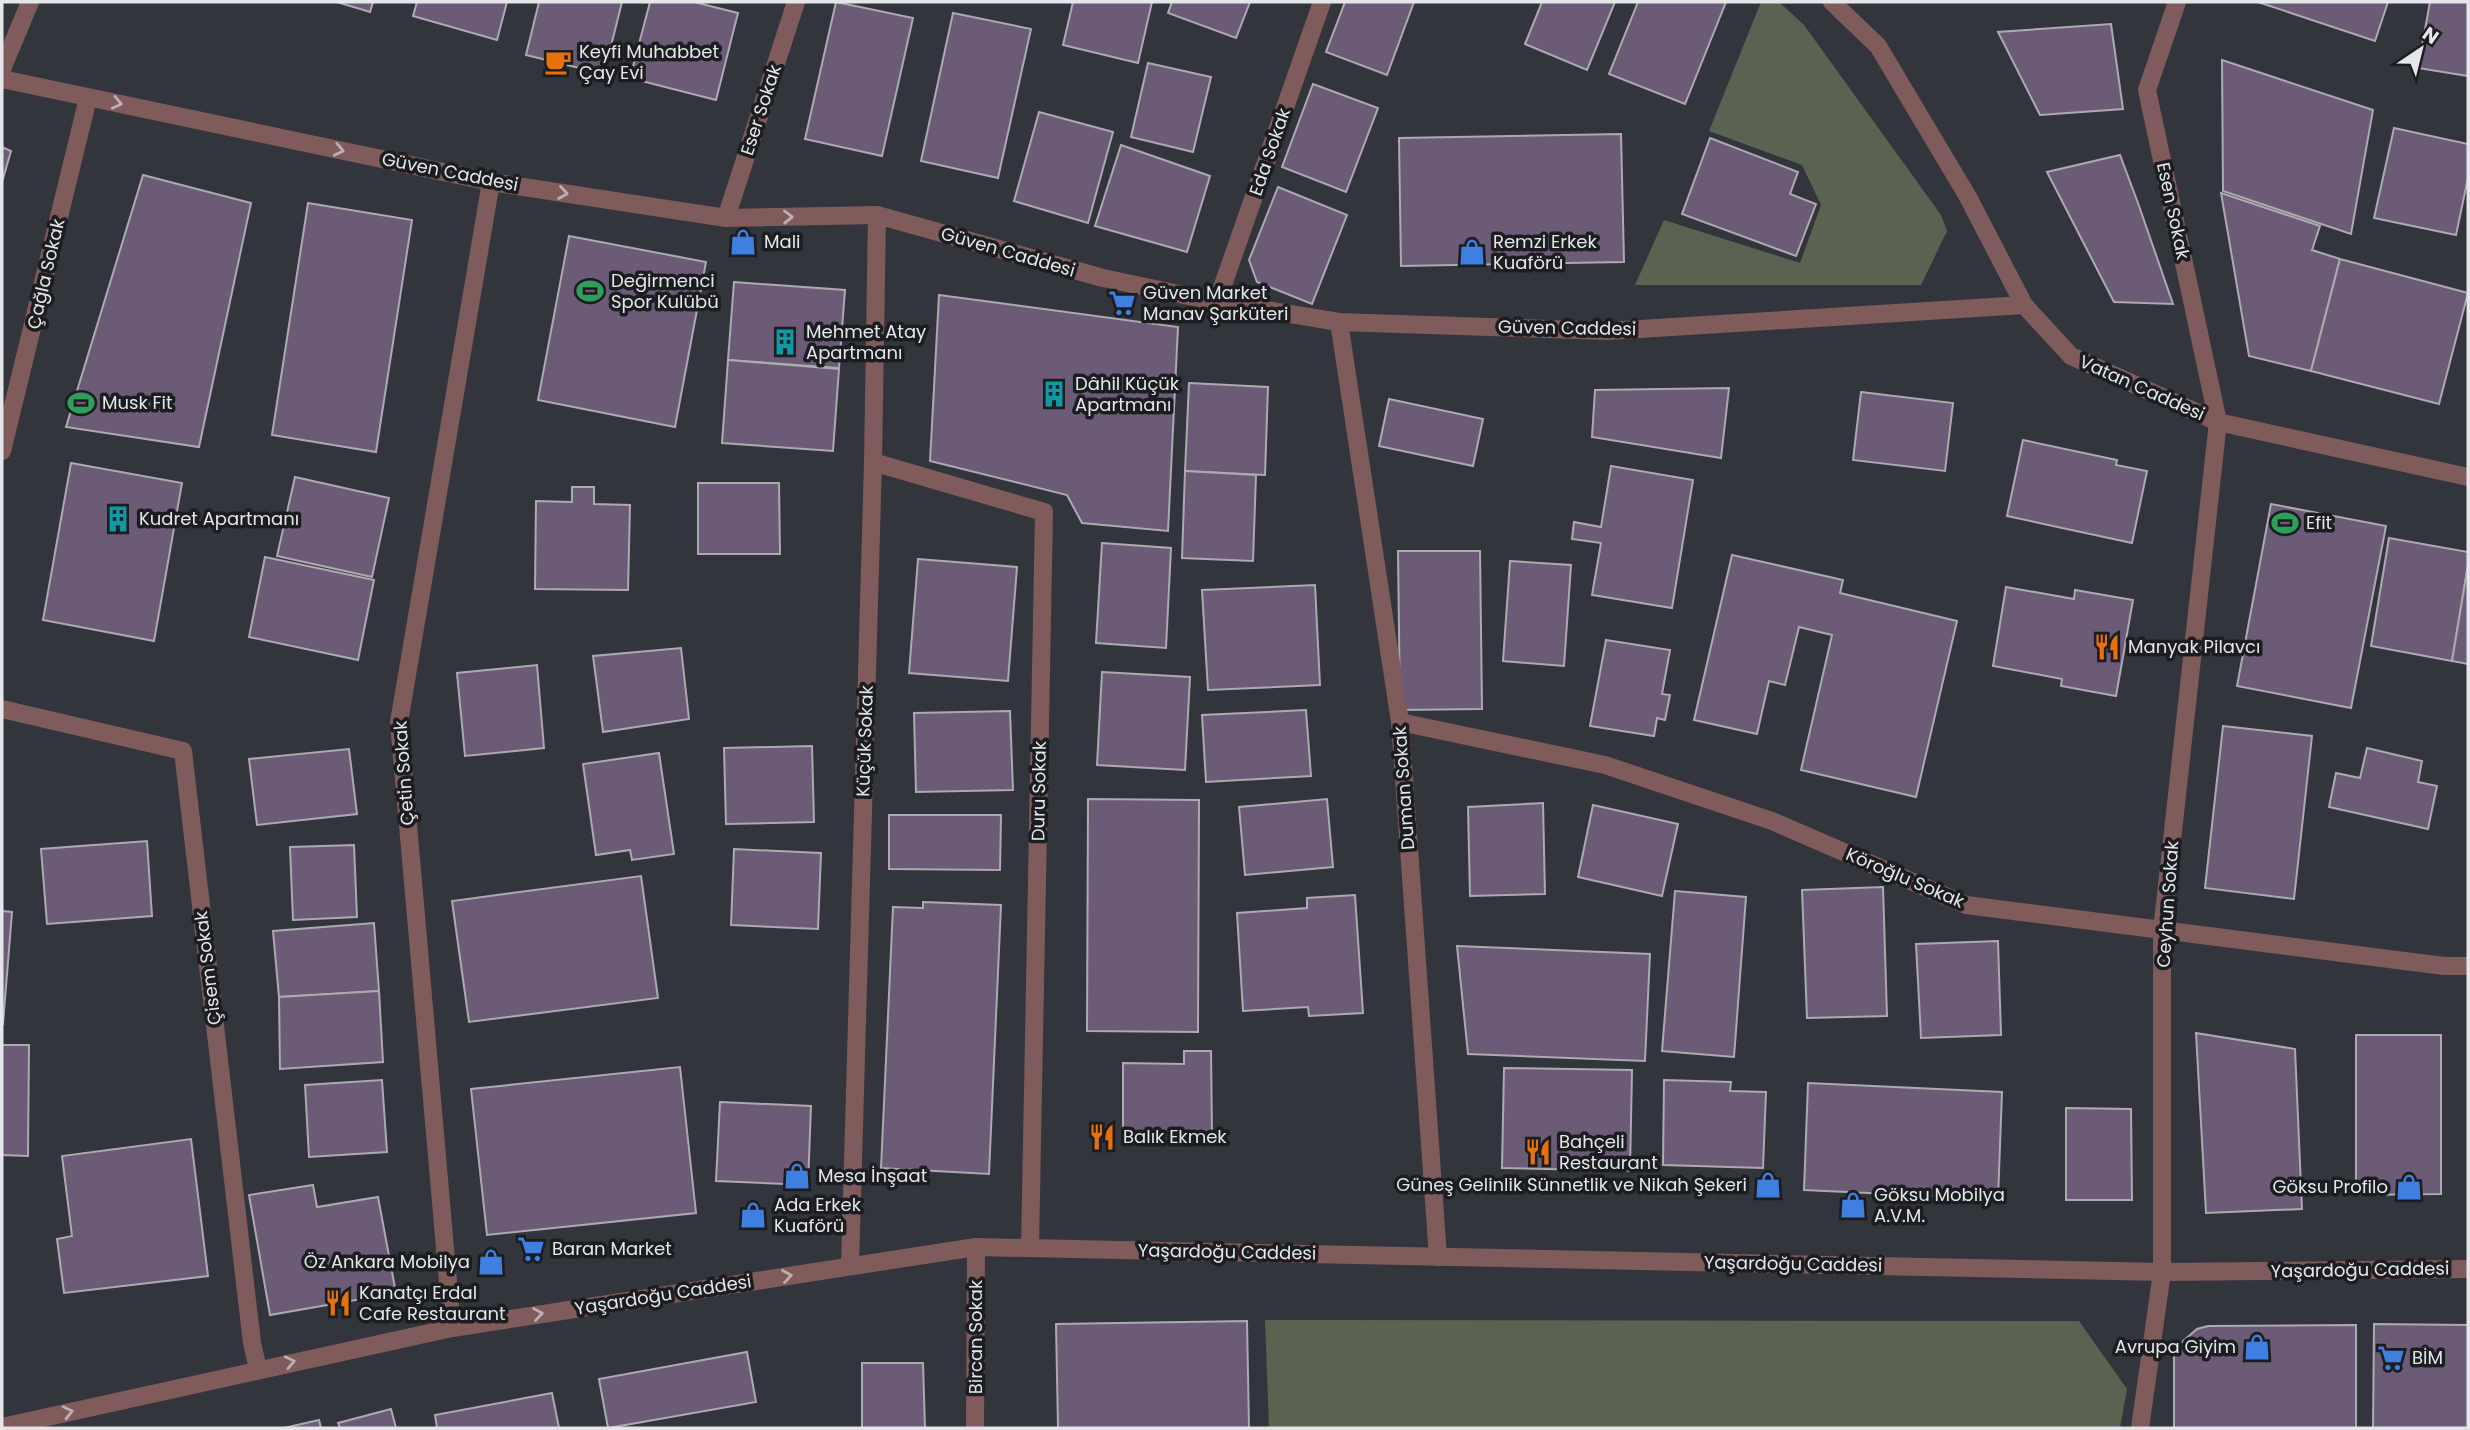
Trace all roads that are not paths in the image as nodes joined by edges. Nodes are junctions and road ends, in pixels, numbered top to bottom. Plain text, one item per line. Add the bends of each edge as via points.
1 (30, 2) edge
2 (796, 2) edge
3 (1322, 2) edge
4 (1834, 2) edge
5 (2177, 2) edge
6 (2, 69) edge
7 (2, 79) edge
8 (88, 97) junction
9 (491, 181) junction
10 (877, 215) junction
11 (726, 218) junction
12 (1217, 302) junction
13 (2024, 305) junction
14 (1339, 323) junction
15 (2218, 422) junction
16 (2, 451) edge
17 (873, 462) junction
18 (2468, 477) edge
19 (2, 709) edge
20 (1400, 722) junction
21 (2162, 932) junction
22 (2468, 965) edge
23 (976, 1247) junction
24 (1030, 1248) junction
25 (1438, 1257) junction
26 (850, 1266) junction
27 (2468, 1269) edge
28 (2162, 1272) junction
29 (452, 1328) junction
30 (258, 1369) junction
31 (2, 1427) edge
32 (975, 1428) edge
33 (2140, 1428) edge

1 - 6 street
2 - 11 street, Eser Sokak
3 - 12 street, Eda Sokak
4 - 13 street, Vatan Caddesi via 1878,46 1968,197
5 - 15 street, Esen Sokak via 2147,90
7 - 8 street, Güven Caddesi
8 -> 9 street, Güven Caddesi
8 - 16 street, Çağla Sokak
9 -> 11 street, Güven Caddesi
9 - 29 street, Çetin Sokak via 398,722
11 -> 10 street, Güven Caddesi
10 - 12 street, Güven Caddesi via 1103,278
10 - 17 street, Küçük Sokak
12 - 14 street, Güven Caddesi
13 - 14 street, Güven Caddesi via 1608,331
13 - 15 street, Vatan Caddesi via 2071,356
14 - 20 street, Duman Sokak
15 - 18 street, Vatan Caddesi
15 - 21 street, Ceyhun Sokak
17 - 24 street, Duru Sokak via 1044,512
17 - 26 street, Küçük Sokak
19 - 30 street, Çisem Sokak via 183,751
20 - 21 street, Köroğlu Sokak via 1605,765 1772,821 1966,905
20 - 25 street, Duman Sokak
21 - 22 street, Köroğlu Sokak via 2444,966
21 - 28 street, Ceyhun Sokak
23 - 24 street, Yaşardoğu Caddesi
23 - 26 street, Yaşardoğu Caddesi
23 - 32 street, Bircan Sokak
24 - 25 street, Yaşardoğu Caddesi
25 - 28 street, Yaşardoğu Caddesi
29 -> 26 street, Yaşardoğu Caddesi
27 - 28 street, Yaşardoğu Caddesi
28 - 33 street, Ceyhun Sokak
30 -> 29 street, Yaşardoğu Caddesi
31 -> 30 street, Yaşardoğu Caddesi

